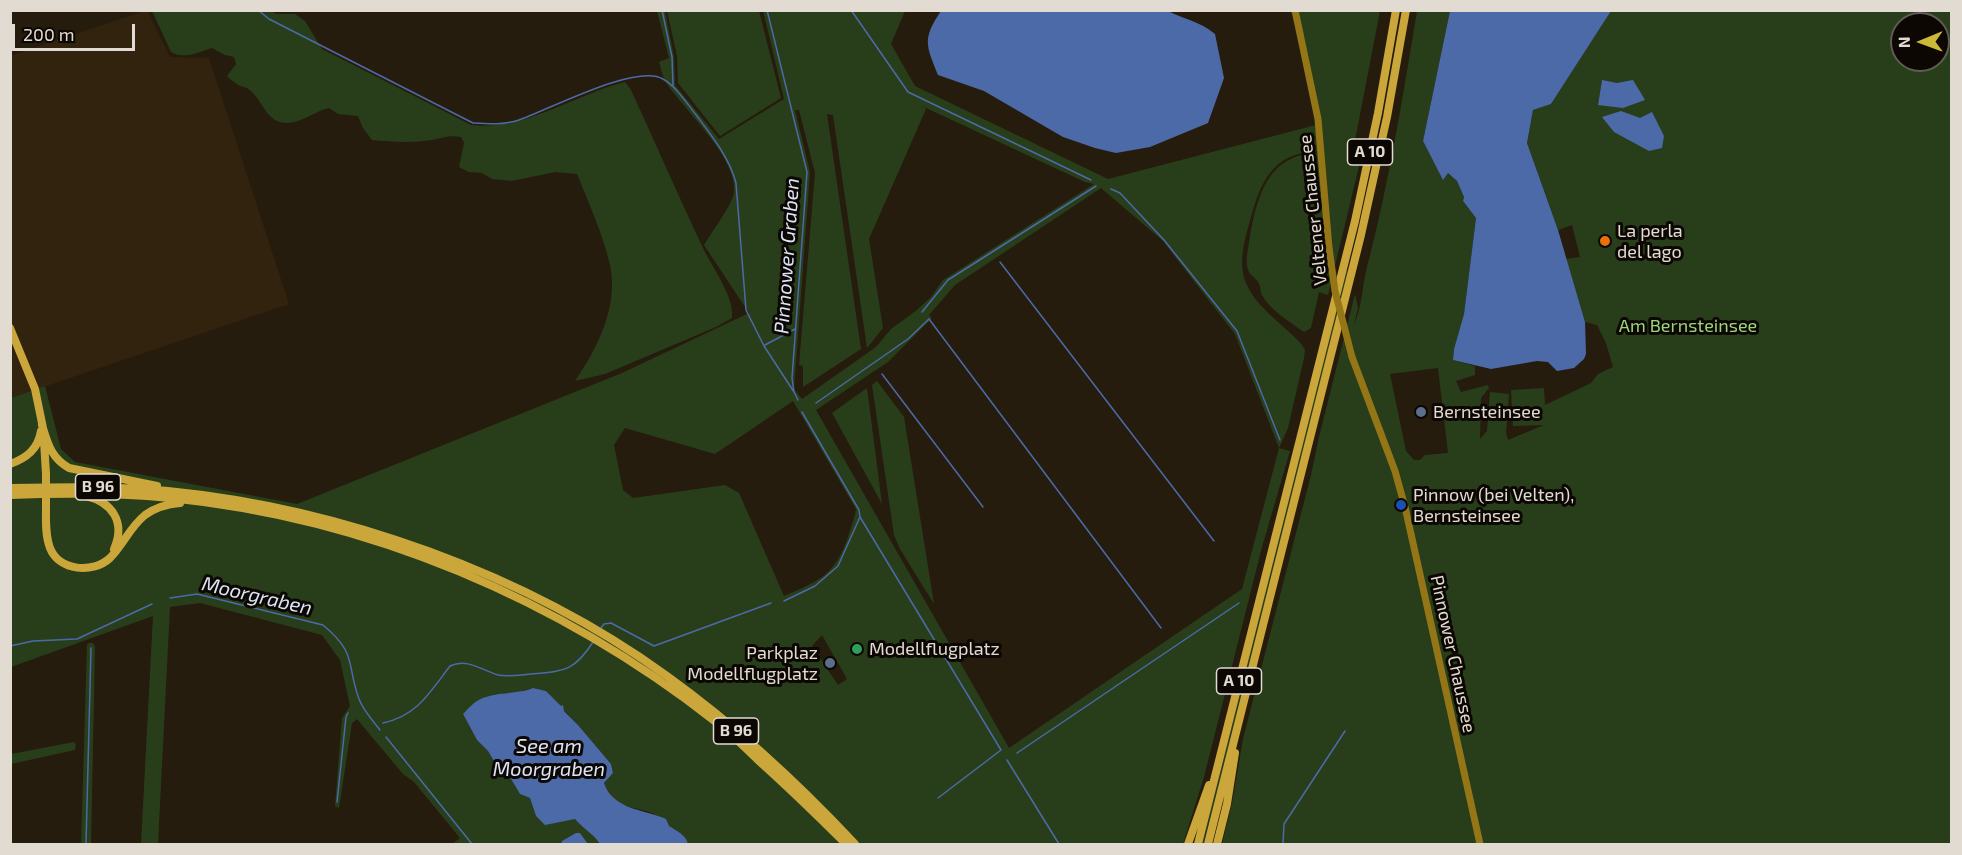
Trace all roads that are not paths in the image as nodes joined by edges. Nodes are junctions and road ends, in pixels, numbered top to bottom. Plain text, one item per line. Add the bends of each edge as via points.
1 (1295, 10) edge
2 (1396, 10) edge
3 (1406, 10) edge
4 (10, 328) edge
5 (42, 424) junction
6 (10, 464) edge
7 (1395, 471) joint
8 (10, 488) edge
9 (71, 493) junction
10 (184, 493) junction
11 (10, 495) edge
12 (193, 501) junction
13 (110, 557) junction
14 (597, 636) junction
15 (1240, 717) junction
16 (1220, 757) junction
17 (846, 844) edge
18 (855, 844) edge
19 (1188, 844) edge
20 (1198, 844) edge
21 (1208, 844) edge
22 (1217, 844) edge
23 (1480, 844) edge

1 - 7 main road, Veltener Chaussee, bridge via 1318,119 1335,291 1352,357
2 - 16 highway, A 10 via 1357,210
3 - 15 highway, A 10 via 1363,225
4 - 5 highway via 34,389
5 - 6 highway via 32,452
5 - 10 highway via 51,453 69,468
5 - 13 highway, bridge via 48,540 53,554 81,569 96,567
7 - 23 main road, Pinnower Chaussee
8 - 10 highway, B 96 via 101,486
9 - 11 highway, B 96
9 - 12 highway, B 96
9 - 13 highway via 95,498 116,516 118,536
10 - 14 highway, B 96 via 280,508 434,553 498,580
12 - 13 highway via 148,513
12 - 14 highway, B 96 via 357,535 504,590
14 - 17 highway, B 96 via 718,723
14 - 18 highway, B 96 via 666,675 724,719
15 - 21 highway, A 10
15 - 22 highway
16 - 19 highway
16 - 20 highway, A 10

